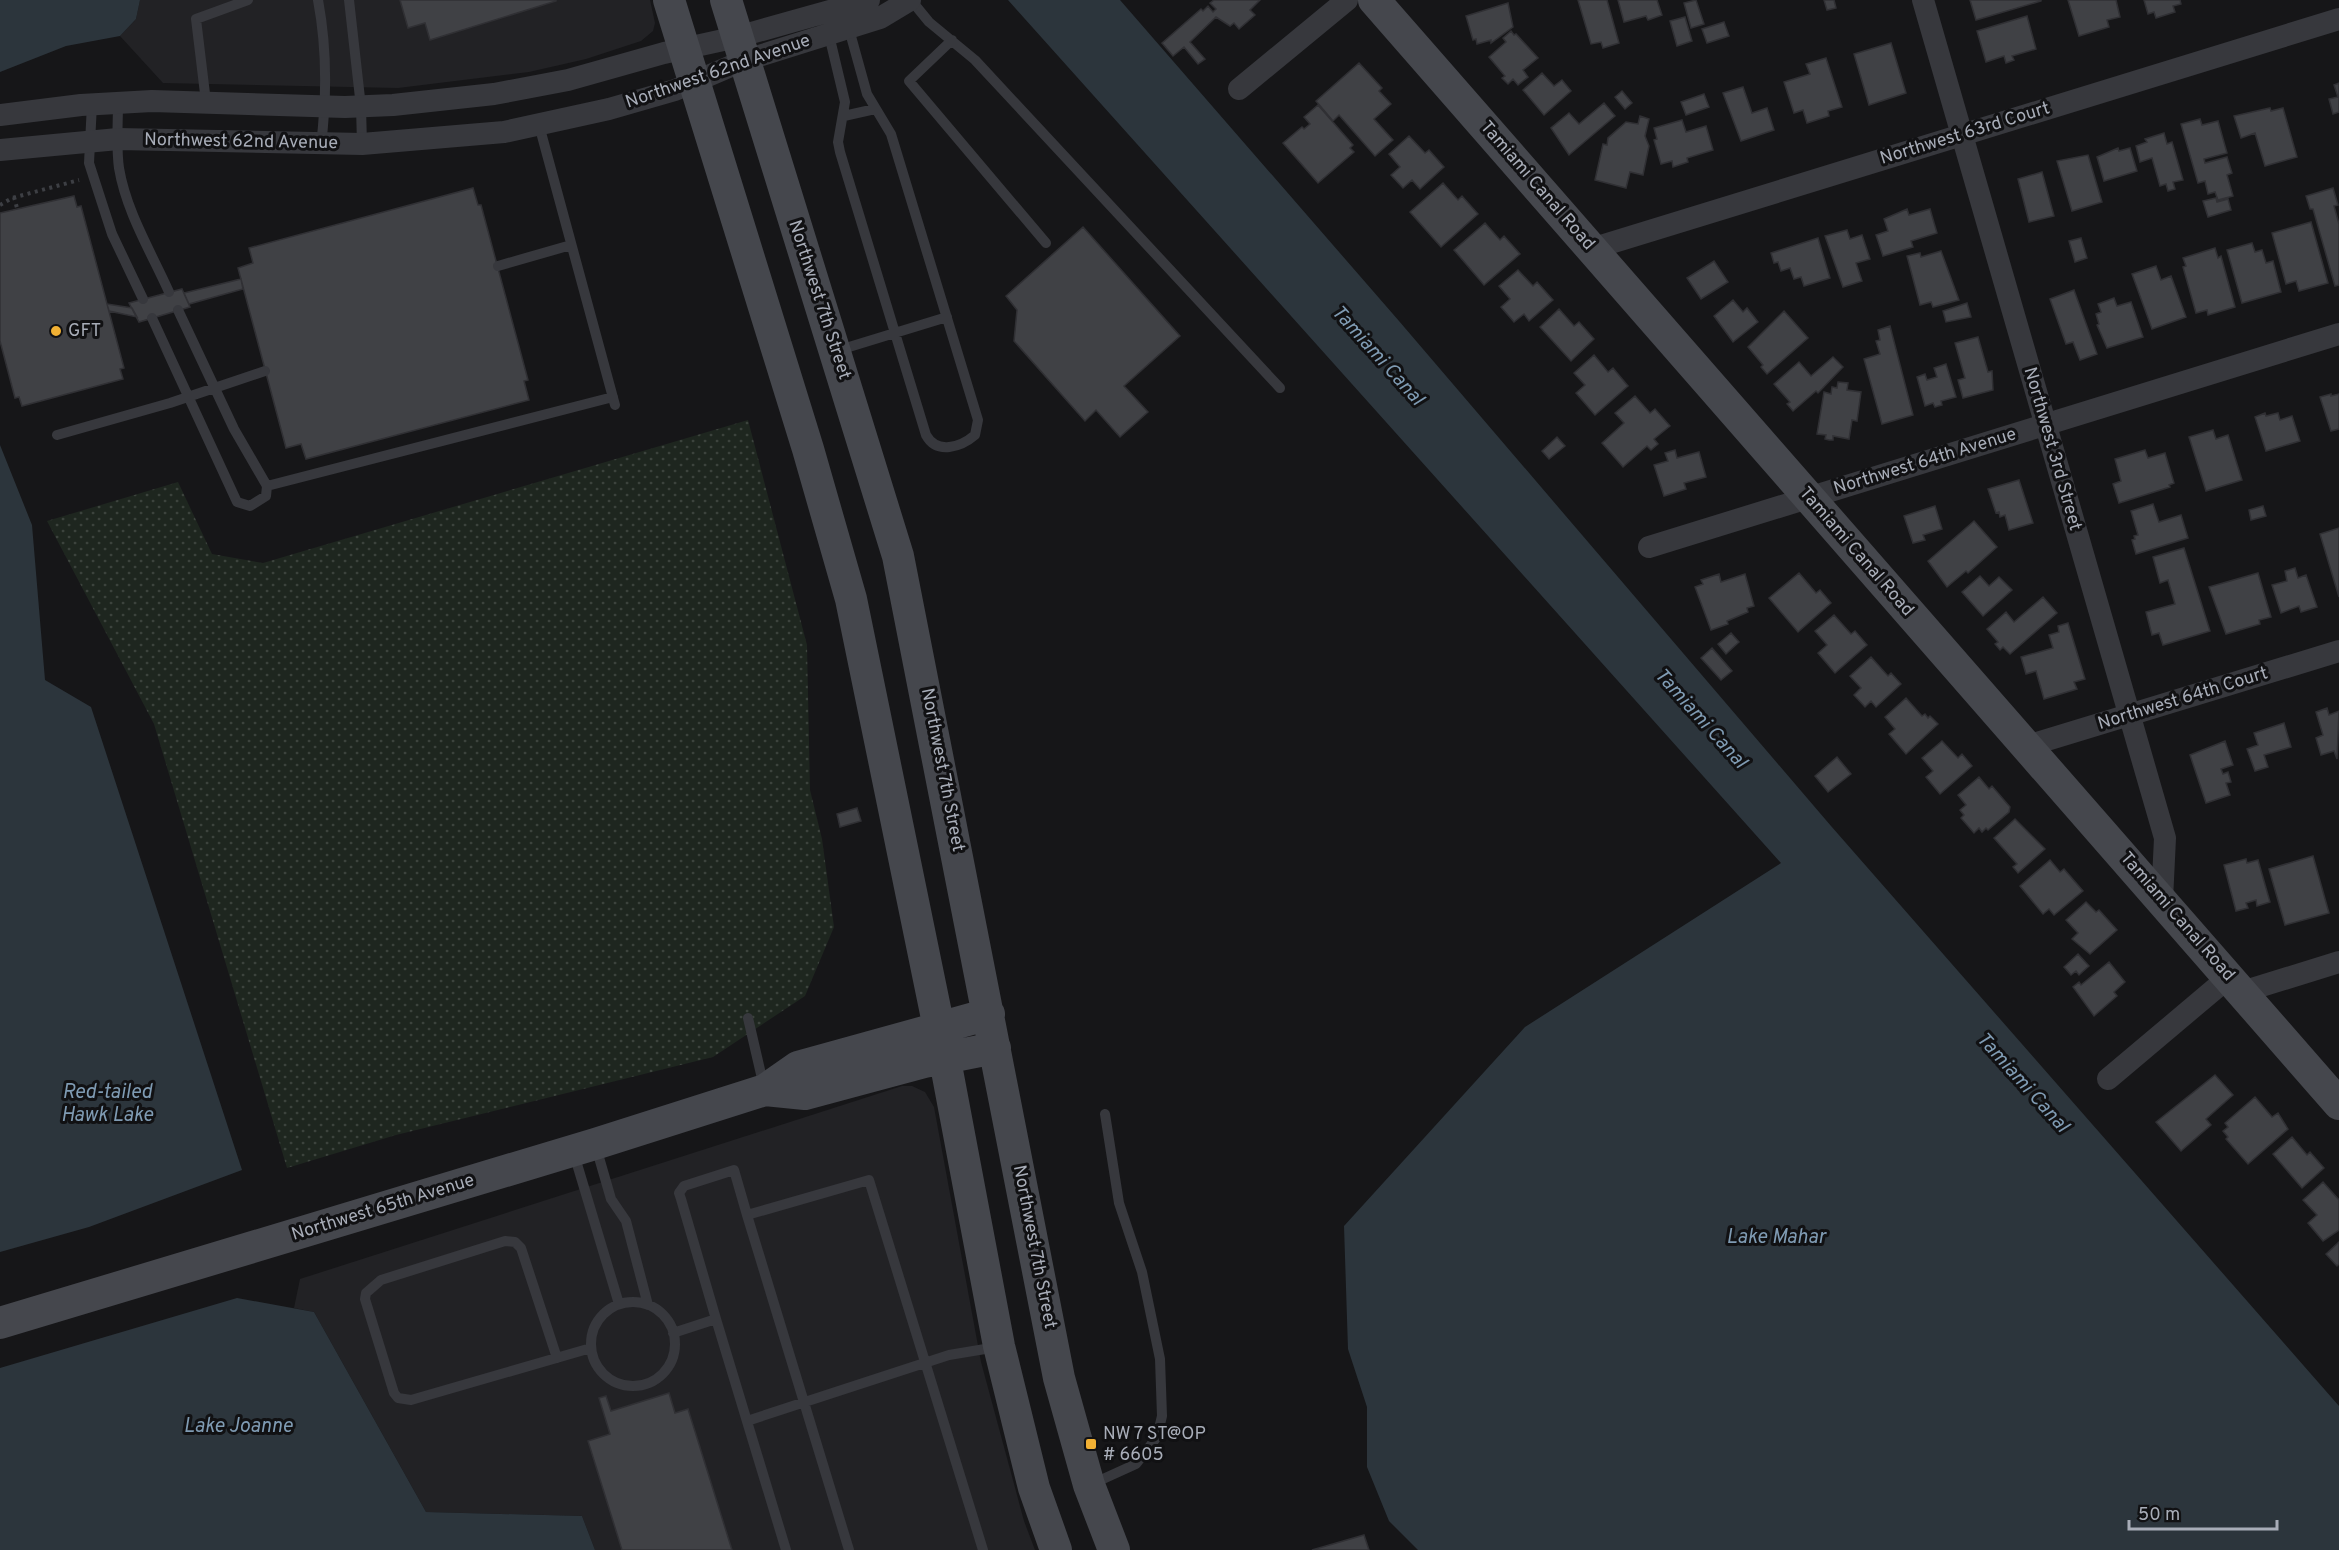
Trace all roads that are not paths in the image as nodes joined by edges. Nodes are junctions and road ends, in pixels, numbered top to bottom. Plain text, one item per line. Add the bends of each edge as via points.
1 (248, 0) edge
2 (318, 0) edge
3 (349, 0) edge
4 (669, 0) edge
5 (726, 0) edge
6 (869, 0) edge
7 (910, 0) edge
8 (1347, 0) edge
9 (1923, 0) edge
10 (1386, 4) edge
11 (824, 6) edge
12 (2339, 19) edge
13 (839, 32) junction
14 (952, 40) junction
15 (684, 49) junction
16 (740, 49) junction
17 (694, 82) junction
18 (1239, 89) dead end
19 (206, 102) junction
20 (118, 103) junction
21 (92, 104) junction
22 (361, 106) junction
23 (326, 107) junction
24 (875, 109) junction
25 (0, 115) edge
26 (844, 116) junction
27 (539, 125) junction
28 (1963, 134) junction
29 (118, 139) junction
30 (89, 140) junction
31 (362, 144) junction
32 (321, 145) junction
33 (0, 150) edge
34 (1046, 243) dead end
35 (571, 245) junction
36 (1591, 249) junction
37 (498, 266) dead end
38 (169, 292) dead end
39 (143, 300) dead end
40 (178, 310) dead end
41 (947, 317) junction
42 (152, 318) dead end
43 (896, 334) junction
44 (2339, 334) edge
45 (836, 351) junction
46 (266, 371) dead end
47 (215, 388) junction
48 (1280, 388) dead end
49 (189, 397) junction
50 (2045, 425) junction
51 (57, 435) dead end
52 (267, 486) junction
53 (1808, 497) junction
54 (1649, 547) dead end
55 (2339, 651) edge
56 (2130, 716) junction
57 (2027, 746) junction
58 (2162, 900) junction
59 (2339, 962) edge
60 (2236, 985) junction
61 (989, 1014) junction
62 (748, 1018) dead end
63 (939, 1028) junction
64 (995, 1048) junction
65 (945, 1059) junction
66 (2108, 1080) dead end
67 (765, 1090) junction
68 (2339, 1104) edge
69 (1105, 1114) dead end
70 (584, 1148) junction
71 (747, 1215) junction
72 (619, 1304) junction
73 (648, 1305) junction
74 (716, 1319) junction
75 (0, 1323) edge
76 (673, 1334) junction
77 (999, 1346) junction
78 (591, 1347) junction
79 (557, 1358) junction
80 (924, 1364) junction
81 (802, 1403) junction
82 (747, 1421) junction
83 (1089, 1485) junction
84 (786, 1550) edge
85 (849, 1550) edge
86 (983, 1550) edge
87 (1056, 1550) edge
88 (1114, 1550) edge

1 - 19 lane via 196,19
2 - 23 lane
3 - 22 lane
4 - 15 main road
5 - 16 main road, Northwest 7th Street
6 - 11 street, Northwest 62nd Avenue
7 - 13 street, Northwest 62nd Avenue via 880,18
7 - 14 lane
8 - 18 street
9 - 28 street, Northwest 3rd Street
10 - 36 main road, Tamiami Canal Road
11 - 16 street, Northwest 62nd Avenue
12 - 28 street, Northwest 63rd Court
13 - 16 street, Northwest 62nd Avenue
13 - 24 lane
13 - 26 lane
14 - 34 lane via 909,81
14 - 48 lane via 975,60
15 - 16 street, Northwest 62nd Avenue
15 - 17 main road
15 - 22 street, Northwest 62nd Avenue via 530,88 422,103
16 - 17 street, Northwest 62nd Avenue
16 - 45 main road, Northwest 7th Street
17 - 27 street, Northwest 62nd Avenue via 609,109
17 - 63 main road via 843,569
19 - 20 street, Northwest 62nd Avenue
19 - 23 street, Northwest 62nd Avenue
20 - 21 street, Northwest 62nd Avenue
20 - 29 lane
21 - 25 street, Northwest 62nd Avenue
21 - 30 lane
22 - 23 street, Northwest 62nd Avenue
22 - 31 lane
23 - 32 lane
24 - 26 lane
24 - 41 lane via 891,134
26 - 43 lane via 838,142 840,152
27 - 31 street, Northwest 62nd Avenue via 480,136
27 - 35 lane
28 - 36 street, Northwest 63rd Court
28 - 50 street, Northwest 3rd Street
29 - 30 street, Northwest 62nd Avenue
29 - 32 street, Northwest 62nd Avenue
29 - 38 lane via 120,171 129,203
30 - 33 street, Northwest 62nd Avenue
30 - 39 lane via 89,163 102,207
31 - 32 street, Northwest 62nd Avenue
35 - 37 lane
35 - 52 lane via 614,401
36 - 53 main road, Tamiami Canal Road
40 - 47 lane
41 - 43 lane
41 - 43 lane via 978,420 975,435 957,445 931,444
42 - 49 lane
43 - 45 lane
44 - 50 street, Northwest 64th Avenue
45 - 61 main road, Northwest 7th Street via 906,591
46 - 47 lane
47 - 49 lane
47 - 52 lane
49 - 51 lane
49 - 52 lane via 237,502 250,506 262,500
50 - 53 street, Northwest 64th Avenue
50 - 56 street, Northwest 3rd Street
53 - 54 street, Northwest 64th Avenue
53 - 57 main road, Tamiami Canal Road
55 - 56 street, Northwest 64th Court
56 - 57 street, Northwest 64th Court
56 - 58 street, Northwest 3rd Street via 2165,838
57 - 58 main road, Tamiami Canal Road
58 - 60 main road, Tamiami Canal Road
59 - 60 street
60 - 66 street
60 - 68 main road, Tamiami Canal Road
61 - 63 main road, Northwest 65th Avenue
61 - 64 main road, Northwest 7th Street
62 - 67 lane
63 - 65 main road
63 - 67 main road, Northwest 65th Avenue via 798,1067
64 - 65 main road, Northwest 65th Avenue
64 - 83 main road, Northwest 7th Street via 1059,1378
65 - 67 main road, Northwest 65th Avenue via 805,1094
65 - 77 main road
67 - 70 main road, Northwest 65th Avenue
69 - 83 lane via 1119,1203 1142,1272 1160,1359 1162,1416 1157,1437 1136,1464
70 - 72 lane
70 - 73 lane via 626,1221
70 - 75 main road, Northwest 65th Avenue
71 - 74 lane via 734,1170 680,1190
71 - 80 lane via 869,1180
71 - 81 lane
72 - 73 lane
72 - 78 lane via 601,1316 591,1336
73 - 76 lane via 664,1316
74 - 76 lane
74 - 82 lane
76 - 78 lane via 672,1358 666,1369 657,1378 634,1386 609,1379 600,1371
77 - 80 lane
77 - 87 main road via 1034,1488
78 - 79 lane
79 - 79 lane via 411,1400 398,1398 366,1293 381,1280 505,1241 515,1242 521,1248
80 - 81 lane
80 - 86 lane
81 - 82 lane
81 - 85 lane
82 - 84 lane
83 - 88 main road, Northwest 7th Street

